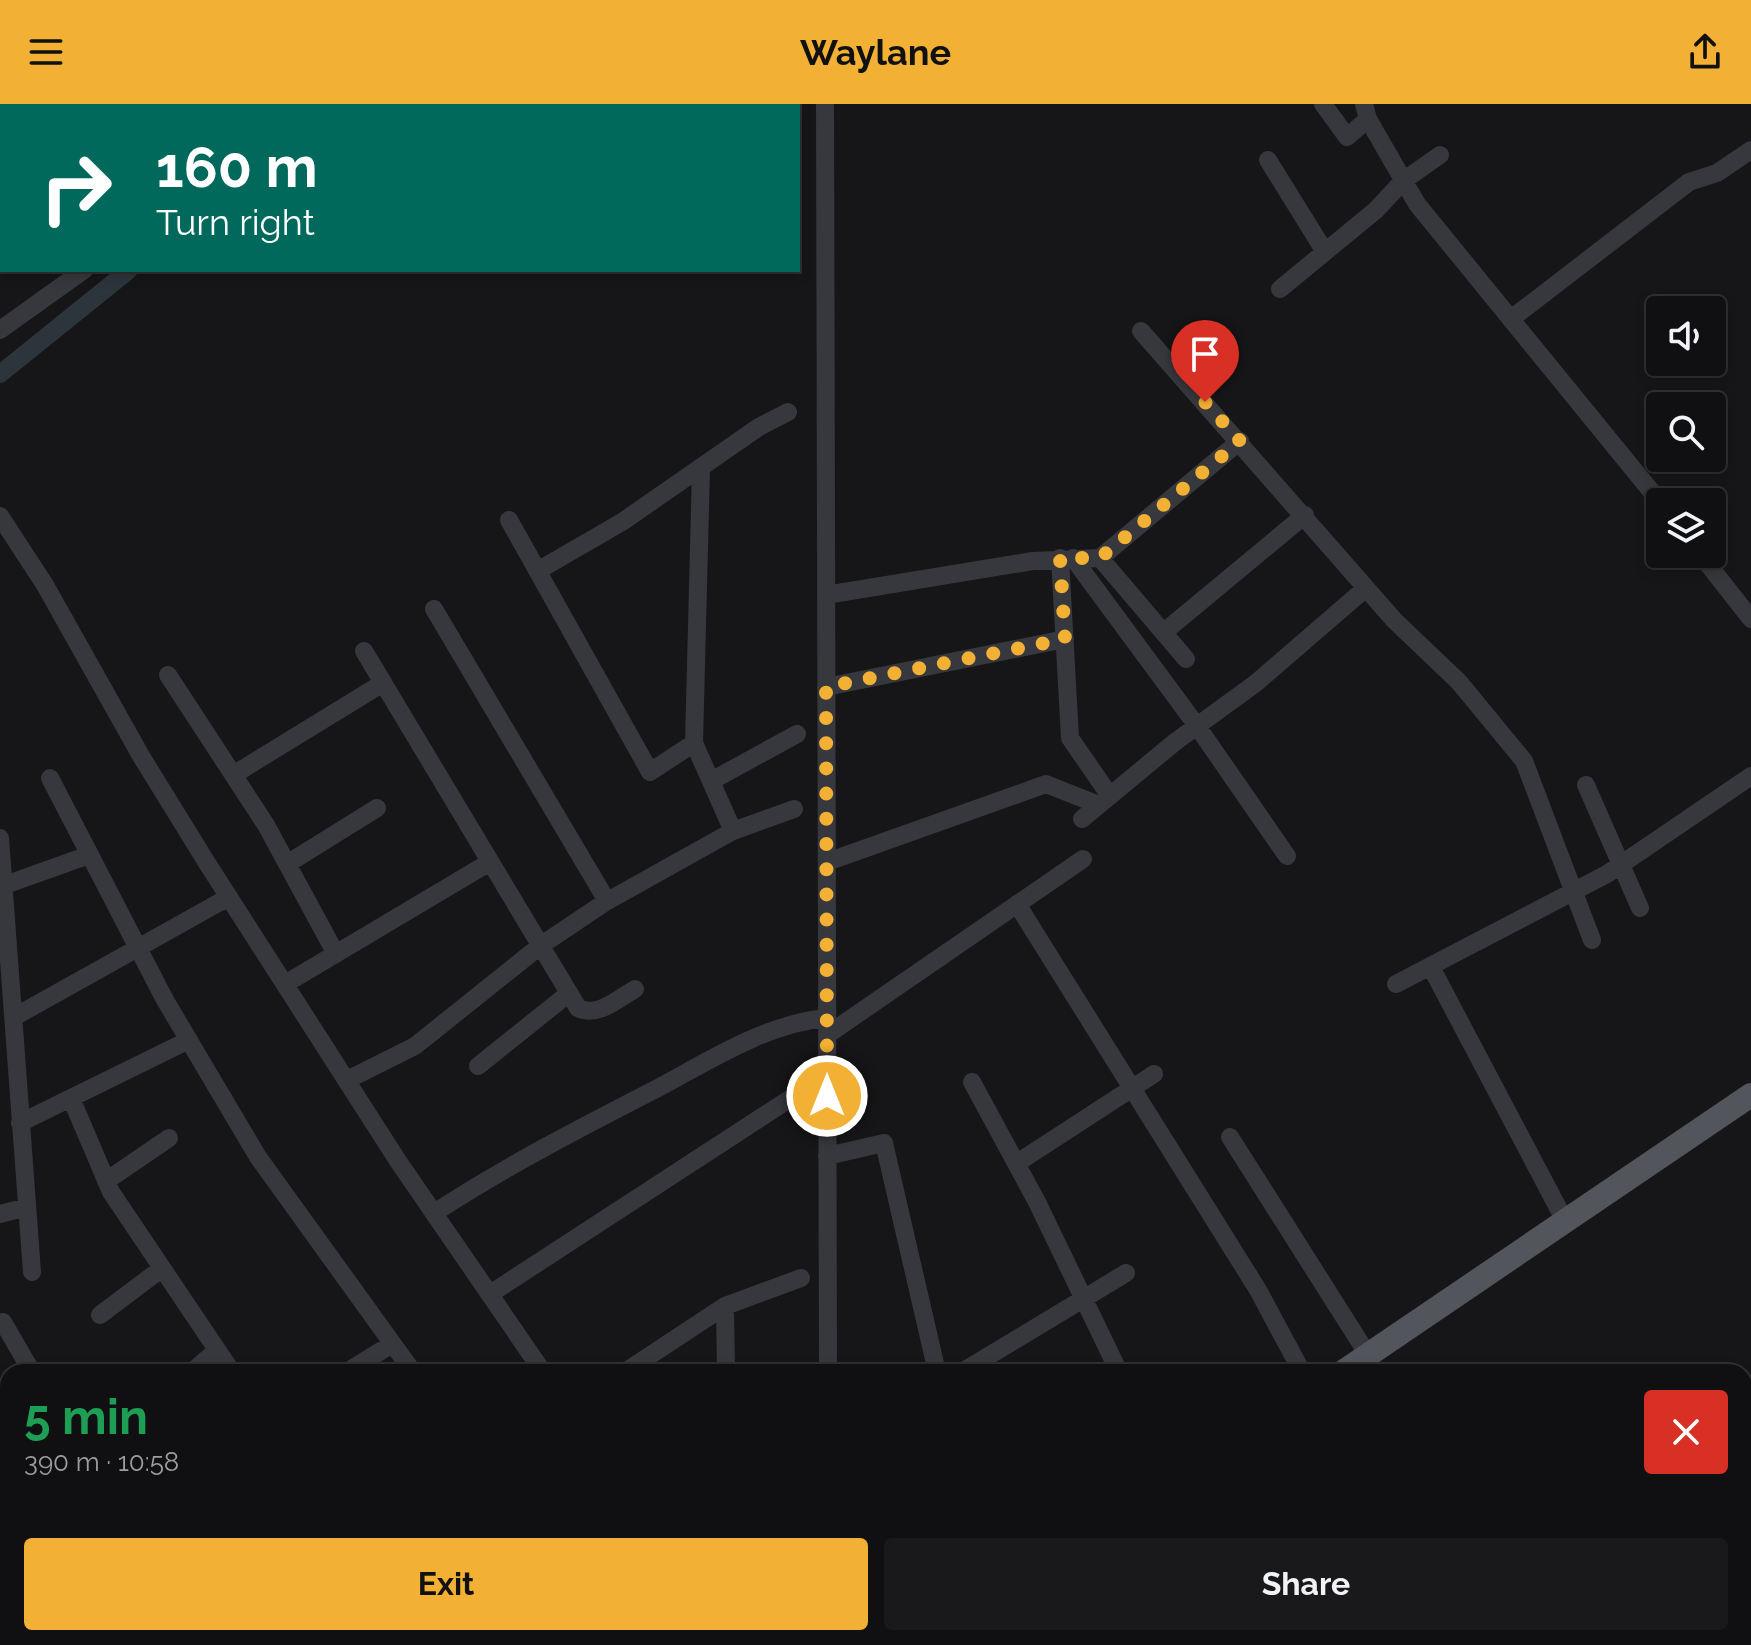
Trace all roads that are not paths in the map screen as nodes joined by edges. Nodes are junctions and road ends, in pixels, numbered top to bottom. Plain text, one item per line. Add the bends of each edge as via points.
1 (825, 104) edge
2 (1323, 104) edge
3 (1366, 112) edge
4 (1751, 150) edge
5 (1440, 155) dead end
6 (1268, 160) dead end
7 (1403, 181) junction
8 (1325, 252) junction
9 (81, 272) edge
10 (1280, 289) dead end
11 (1511, 319) junction
12 (0, 330) edge
13 (1141, 331) dead end
14 (788, 412) dead end
15 (1240, 441) junction
16 (701, 469) junction
17 (1649, 488) edge
18 (1305, 515) junction
19 (0, 516) edge
20 (509, 520) dead end
21 (1067, 558) junction
22 (1100, 558) junction
23 (1711, 568) edge
24 (539, 570) junction
25 (1366, 588) junction
26 (826, 595) junction
27 (434, 609) dead end
28 (1751, 619) edge
29 (1164, 632) junction
30 (1065, 639) junction
31 (364, 651) dead end
32 (1186, 659) dead end
33 (168, 675) dead end
34 (383, 683) junction
35 (826, 687) junction
36 (1197, 726) junction
37 (797, 734) dead end
38 (694, 743) junction
39 (233, 775) junction
40 (1751, 776) edge
41 (50, 778) dead end
42 (711, 781) junction
43 (1586, 785) dead end
44 (1105, 801) junction
45 (377, 808) dead end
46 (794, 809) dead end
47 (1082, 819) dead end
48 (733, 831) junction
49 (0, 838) edge
50 (89, 855) junction
51 (1287, 856) dead end
52 (1083, 859) dead end
53 (490, 862) junction
54 (827, 862) junction
55 (287, 864) junction
56 (1621, 864) junction
57 (5, 885) junction
58 (1574, 891) junction
59 (229, 897) junction
60 (607, 901) junction
61 (1017, 904) junction
62 (1640, 908) dead end
63 (1592, 940) dead end
64 (540, 946) junction
65 (138, 949) junction
66 (336, 954) junction
67 (1431, 967) junction
68 (285, 984) junction
69 (1396, 984) dead end
70 (635, 989) dead end
71 (568, 994) junction
72 (14, 1017) junction
73 (827, 1027) junction
74 (189, 1040) junction
75 (478, 1066) dead end
76 (1154, 1074) dead end
77 (347, 1080) junction
78 (972, 1082) dead end
79 (1132, 1090) junction
80 (1751, 1095) edge
81 (71, 1098) junction
82 (791, 1098) dead end
83 (20, 1123) junction
84 (1230, 1137) dead end
85 (169, 1138) dead end
86 (827, 1156) junction
87 (1017, 1163) junction
88 (106, 1181) junction
89 (27, 1207) junction
90 (434, 1213) junction
91 (0, 1214) edge
92 (1565, 1221) junction
93 (161, 1269) junction
94 (32, 1272) dead end
95 (1126, 1273) dead end
96 (801, 1278) dead end
97 (490, 1294) junction
98 (1082, 1300) junction
99 (725, 1306) junction
100 (100, 1315) dead end
101 (6, 1320) edge
102 (392, 1344) junction
103 (217, 1350) junction
104 (1368, 1355) junction
105 (28, 1364) edge
106 (201, 1364) edge
107 (227, 1364) edge
108 (360, 1364) edge
109 (407, 1364) edge
110 (538, 1364) edge
111 (637, 1364) edge
112 (726, 1364) edge
113 (828, 1364) edge
114 (935, 1364) edge
115 (975, 1364) edge
116 (1115, 1364) edge
117 (1298, 1364) edge
118 (1355, 1364) edge

1 - 26 street
2 - 3 street via 1347,137
3 - 7 street
4 - 11 street via 1717,173 1689,182
5 - 7 street
6 - 8 street
7 - 8 street
7 - 11 street
8 - 10 street
9 - 12 street
11 - 17 street
13 - 15 street
14 - 16 street
15 - 18 street
15 - 22 street
16 - 24 street
16 - 38 street
18 - 25 street
18 - 29 street
19 - 59 street
20 - 24 street
21 - 22 street
21 - 26 street
21 - 30 street
21 - 36 street
22 - 29 street
23 - 28 street
24 - 38 street via 650,772
25 - 36 street via 1256,683
25 - 58 street via 1459,682 1524,761
26 - 35 street
27 - 60 street
29 - 32 street
30 - 35 street
30 - 44 street via 1070,738
31 - 34 street
33 - 39 street
34 - 39 street
34 - 53 street
35 - 54 street
36 - 44 street
36 - 51 street
37 - 42 street
38 - 42 street
39 - 55 street
40 - 56 street
41 - 50 street
42 - 48 street
43 - 56 street
44 - 47 street
44 - 54 street via 1046,784
45 - 55 street
46 - 48 street
48 - 60 street
49 - 57 street
50 - 57 street
50 - 65 street
52 - 61 street
53 - 64 street
53 - 66 street
54 - 73 street
55 - 66 street
56 - 58 street
56 - 62 street
57 - 72 street
58 - 63 street
58 - 67 street
59 - 65 street
59 - 68 street
60 - 64 street
61 - 73 street
61 - 79 street
64 - 71 street
64 - 77 street via 415,1046
65 - 72 street
65 - 74 street
66 - 68 street
67 - 69 street
67 - 92 street
68 - 77 street
70 - 71 street via 602,1009 586,1012
71 - 75 street
72 - 83 street
73 - 86 street
73 - 90 street via 795,1022 683,1075 494,1173
74 - 81 street
74 - 102 street via 258,1157
76 - 79 street
77 - 90 street
78 - 87 street
79 - 87 street
79 - 117 street via 1258,1290
80 - 92 main road
81 - 83 street
81 - 88 street
82 - 97 street
83 - 89 street
84 - 104 street
85 - 88 street
86 - 113 street
86 - 114 street via 884,1143
87 - 98 street
88 - 93 street
89 - 91 street
89 - 94 street
90 - 97 street
92 - 104 main road
93 - 100 street
93 - 103 street
95 - 98 street
96 - 99 street
97 - 110 street
98 - 115 street
98 - 116 street
99 - 111 street
99 - 112 street
101 - 105 street
102 - 108 street
102 - 109 street
103 - 106 street
103 - 107 street
104 - 118 main road

